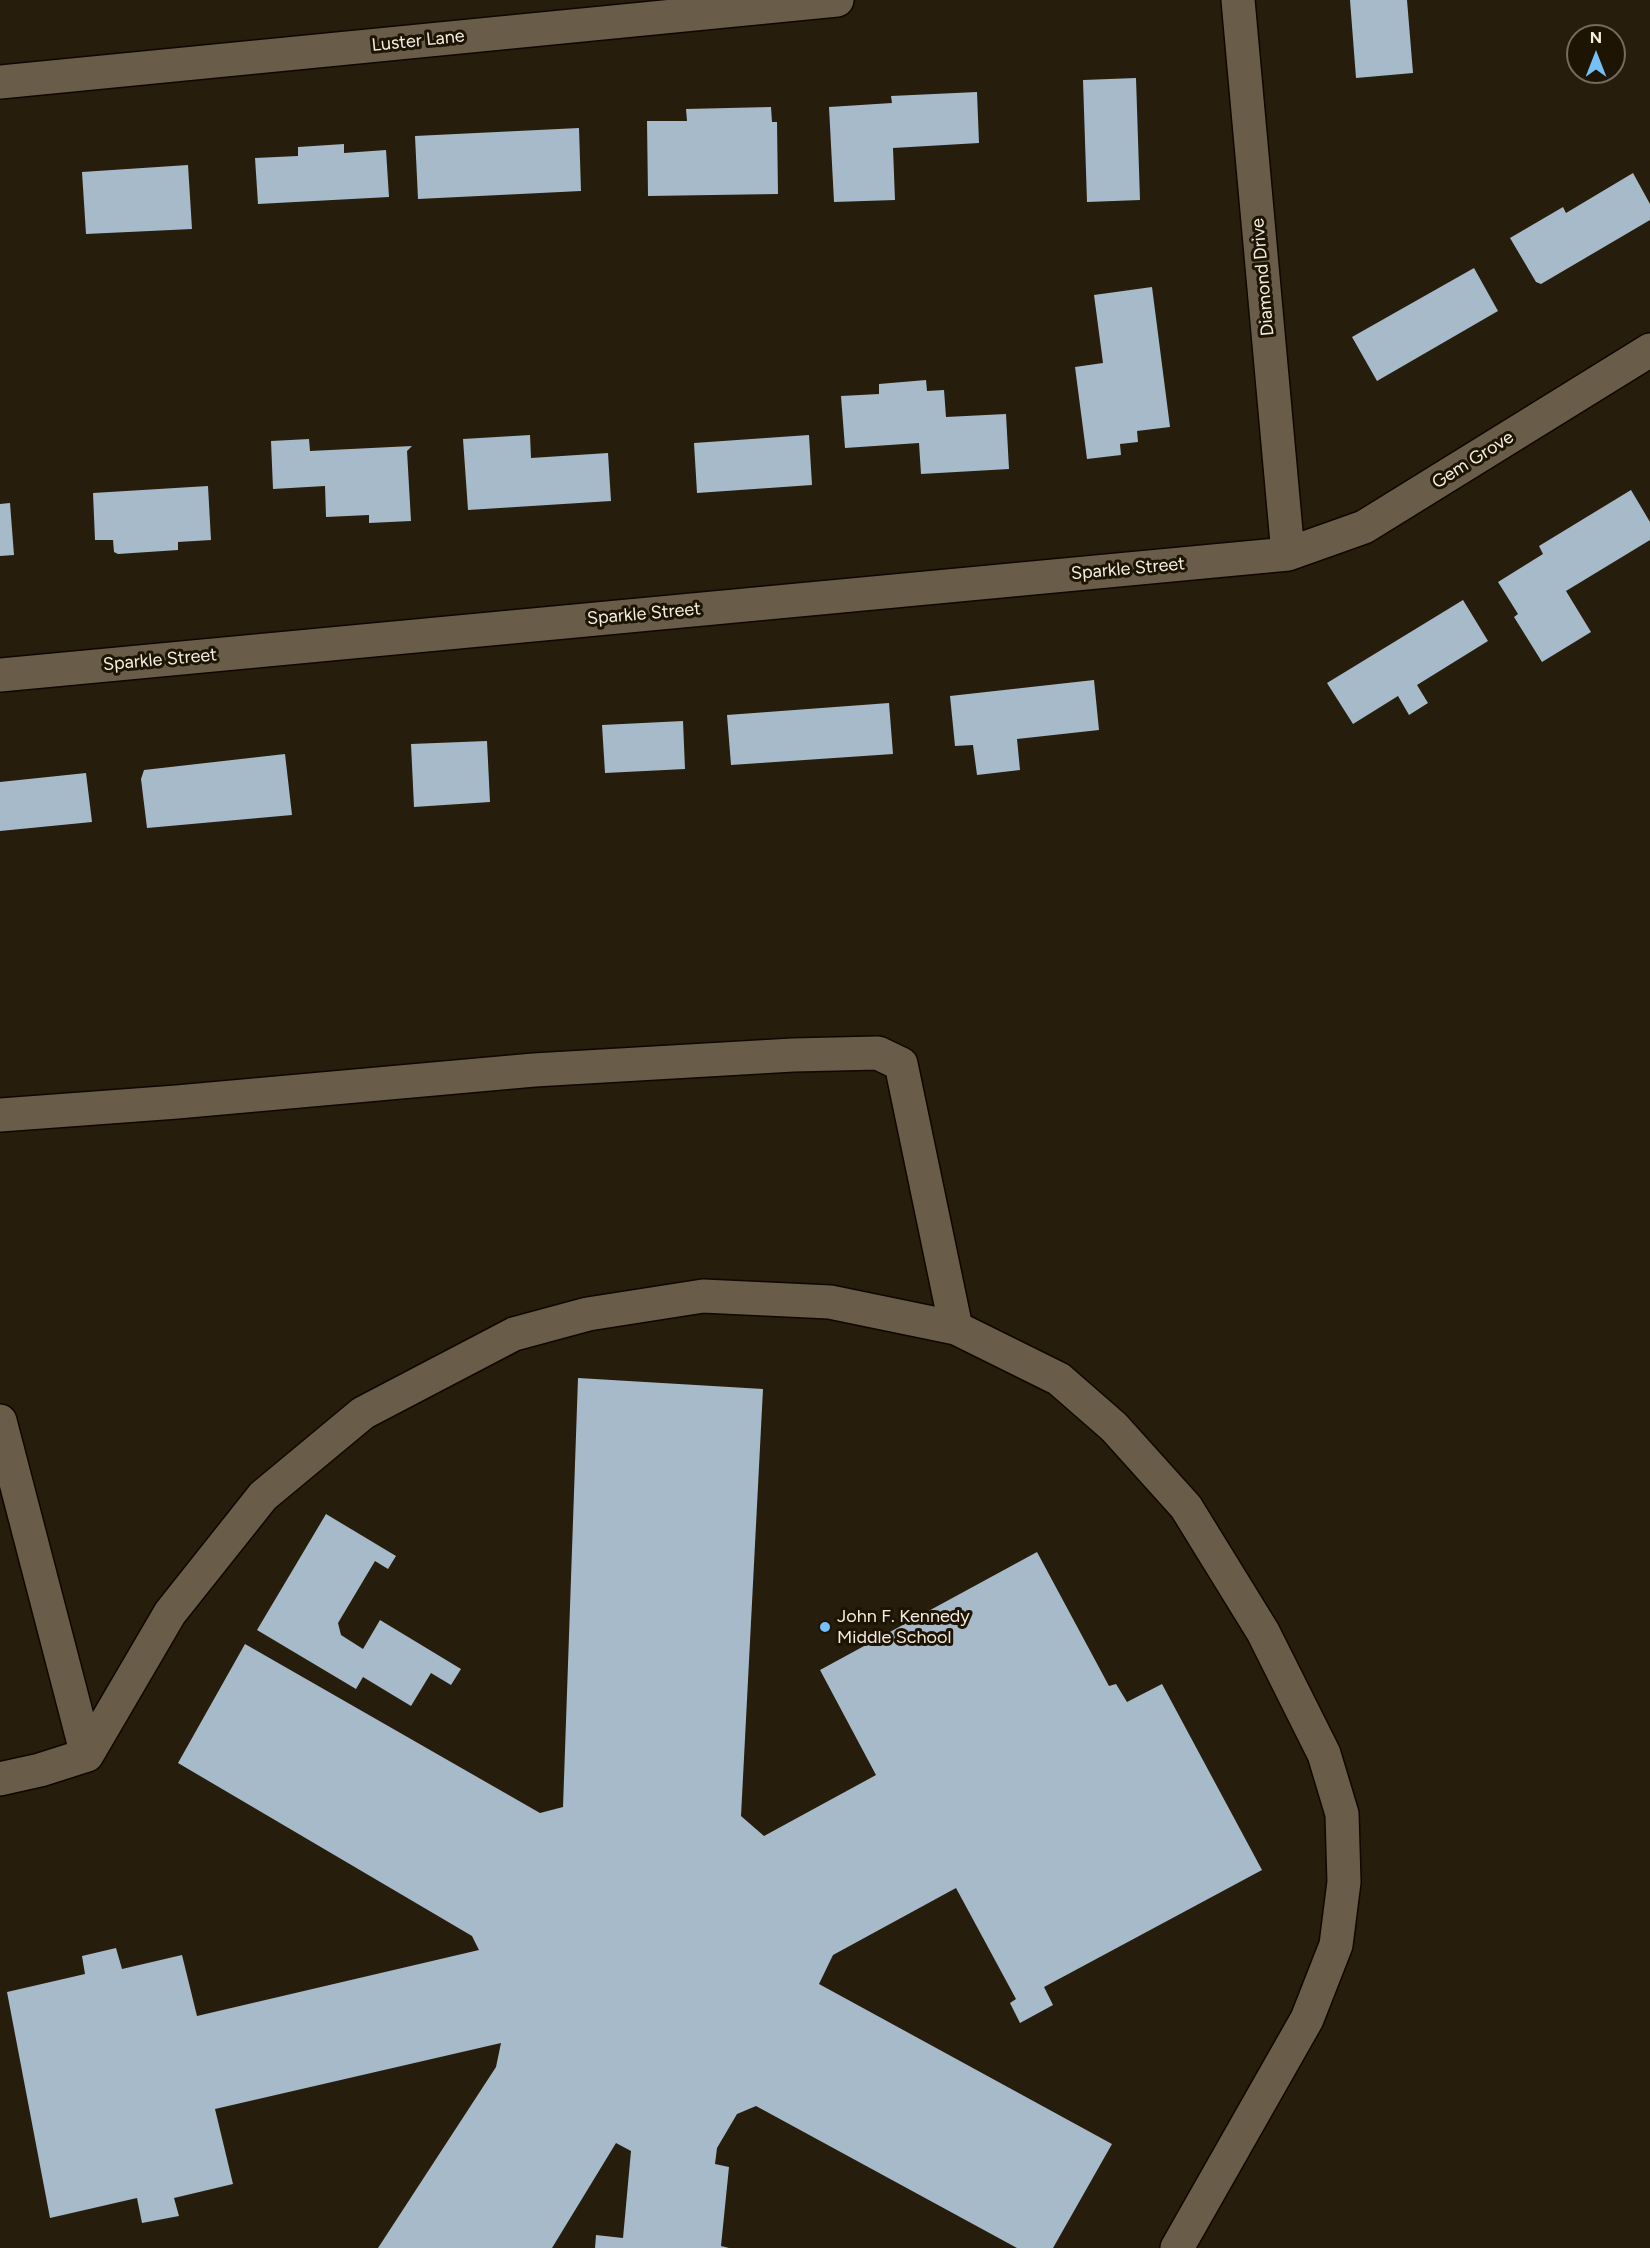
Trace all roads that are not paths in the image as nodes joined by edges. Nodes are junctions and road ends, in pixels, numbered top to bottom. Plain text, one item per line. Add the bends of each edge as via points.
1 (837, 0) edge
2 (1238, 0) edge
3 (0, 82) edge
4 (1650, 350) edge
5 (1288, 554) junction
6 (0, 675) edge
7 (0, 1115) edge
8 (956, 1328) junction
9 (0, 1421) edge
10 (87, 1755) junction
11 (0, 1779) edge
12 (1177, 2248) edge

1 - 3 street, Luster Lane
2 - 5 street, Diamond Drive
4 - 5 street, Gem Grove via 1364,527
5 - 6 street, Sparkle Street
7 - 8 street via 534,1070 878,1053 901,1064
8 - 10 street via 830,1302 703,1296 588,1314 514,1334 363,1413 263,1496 170,1613
8 - 12 street via 1059,1379 1114,1428 1186,1507 1263,1632 1324,1754 1342,1814 1344,1881 1336,1945 1307,2019
9 - 10 street
10 - 11 street

